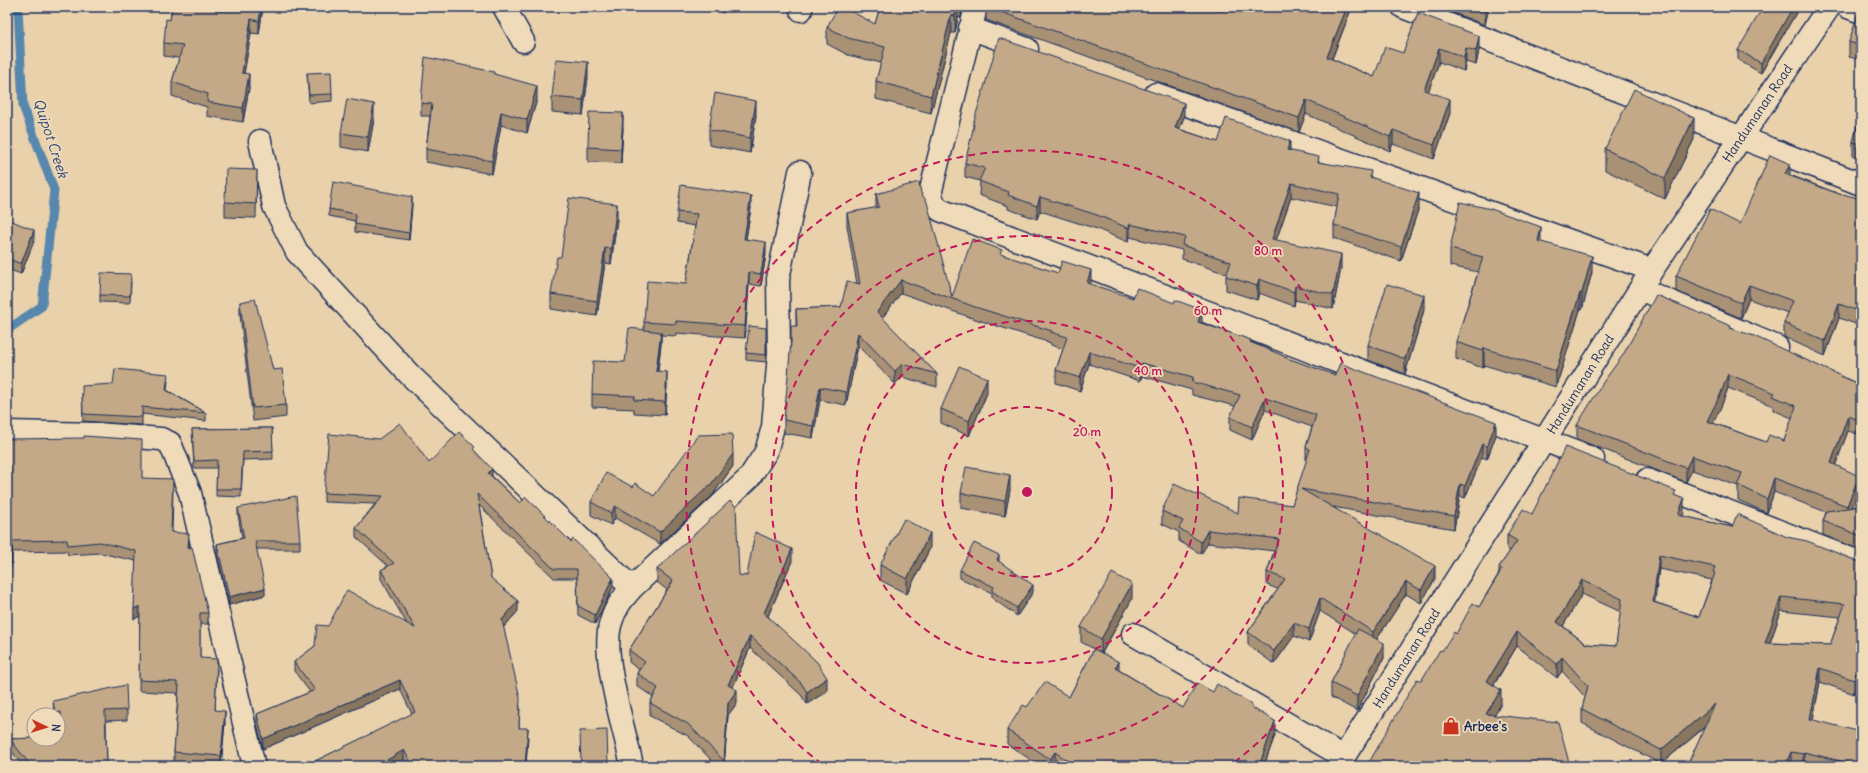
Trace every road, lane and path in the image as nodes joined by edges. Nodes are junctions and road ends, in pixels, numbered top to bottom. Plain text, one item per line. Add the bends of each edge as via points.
1 (504, 7) edge
2 (976, 7) edge
3 (1403, 7) edge
4 (1829, 7) edge
5 (1848, 7) edge
6 (1861, 12) edge
7 (970, 28) junction
8 (523, 41) dead end
9 (1045, 55) edge
10 (1135, 87) edge
11 (1741, 138) junction
12 (260, 141) dead end
13 (800, 172) dead end
14 (1861, 184) edge
15 (1652, 270) junction
16 (1640, 289) junction
17 (1797, 357) edge
18 (7, 432) edge
19 (1544, 440) junction
20 (1861, 563) edge
21 (632, 588) junction
22 (1133, 634) dead end
23 (1341, 761) edge
24 (254, 766) edge
25 (632, 766) edge

1 - 8 street
2 - 7 street
3 - 11 street
4 - 11 street, Handumanan Road
5 - 6 street
7 - 9 street
7 - 19 street via 931,190 933,204 940,210
10 - 15 street
11 - 14 street
11 - 15 street, Handumanan Road
12 - 21 street via 274,206 297,252 409,374
13 - 21 street via 778,279 779,354 774,427 766,452 749,478
15 - 16 street, Handumanan Road
16 - 17 street
16 - 19 street, Handumanan Road
18 - 24 street via 97,434 161,439 170,442 190,493
19 - 20 street
19 - 23 street, Handumanan Road
21 - 25 street via 619,602 610,623 608,642 611,671
22 - 23 street

